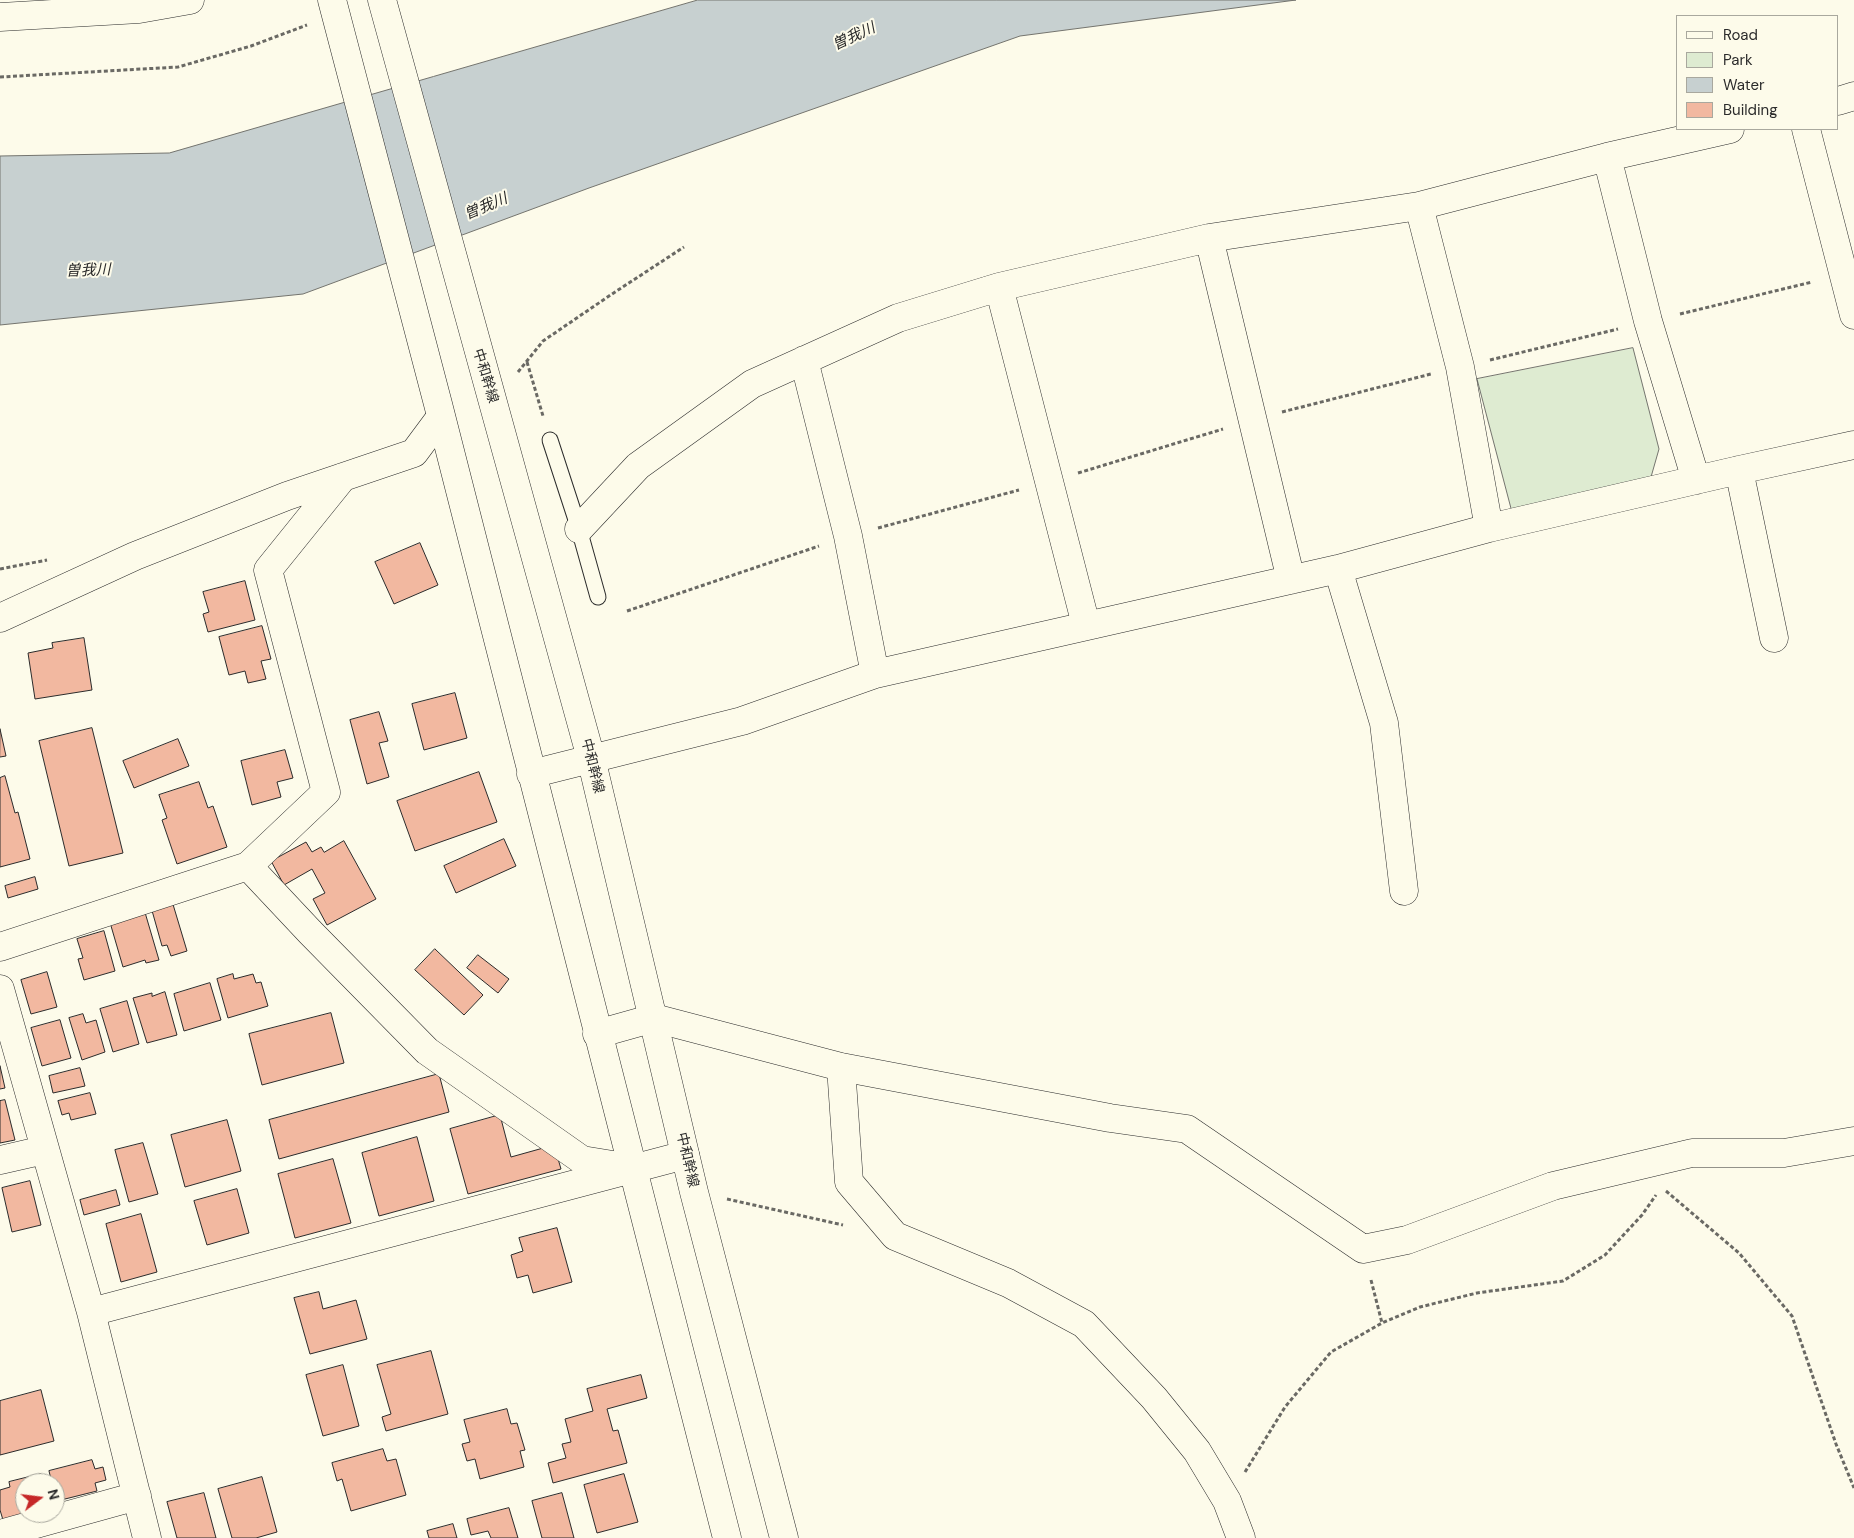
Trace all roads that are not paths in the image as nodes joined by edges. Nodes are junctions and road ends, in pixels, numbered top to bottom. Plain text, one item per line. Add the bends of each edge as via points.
1 (190, 0) edge
2 (334, 7) edge
3 (385, 12) edge
4 (0, 17) edge
5 (1854, 96) edge
6 (1839, 101) edge
7 (1726, 130) edge
8 (1806, 130) edge
9 (1607, 157) junction
10 (1418, 206) junction
11 (1209, 238) junction
12 (999, 287) junction
13 (1854, 315) edge
14 (804, 360) junction
15 (439, 411) junction
16 (550, 440) road end
17 (1854, 445) edge
18 (1739, 470) junction
19 (343, 477) junction
20 (1696, 480) junction
21 (1489, 528) junction
22 (579, 529) junction
23 (1338, 569) junction
24 (1291, 580) junction
25 (598, 597) dead end
26 (0, 618) edge
27 (1086, 625) junction
28 (1774, 638) dead end
29 (876, 674) junction
30 (591, 758) junction
31 (531, 774) junction
32 (248, 866) junction
33 (1404, 891) dead end
34 (0, 947) edge
35 (0, 989) edge
36 (654, 1018) junction
37 (5, 1027) edge
38 (597, 1034) junction
39 (840, 1067) junction
40 (1854, 1141) edge
41 (44, 1150) junction
42 (685, 1155) junction
43 (0, 1160) edge
44 (631, 1168) junction
45 (91, 1312) junction
46 (137, 1496) junction
47 (0, 1534) edge
48 (147, 1538) edge
49 (727, 1538) edge
50 (784, 1538) edge
51 (1241, 1538) edge

1 - 4 street via 139,9
2 - 15 street
3 - 30 street, 中和幹線
5 - 6 street
7 - 9 street
8 - 13 street
9 - 10 street
9 - 20 street via 1648,321
10 - 11 street
10 - 21 street via 1460,367
11 - 12 street
11 - 24 street
12 - 14 street via 898,318
12 - 27 street
14 - 22 street via 752,384 638,466
14 - 29 street via 848,536
15 - 19 street via 414,453
15 - 31 street
16 - 22 lane
17 - 18 street
18 - 20 street
18 - 28 street
19 - 26 street via 135,556
19 - 32 street via 268,570 326,792
20 - 21 street
21 - 23 street
22 - 25 lane
23 - 24 street
23 - 33 street via 1384,723
24 - 27 street
27 - 29 street
29 - 30 street via 742,721
30 - 31 street
30 - 36 street, 中和幹線
31 - 38 street
32 - 34 street
32 - 44 street via 427,1051 582,1160
35 - 37 street
36 - 38 street
36 - 39 street
36 - 42 street, 中和幹線
37 - 41 street
38 - 44 street
39 - 40 street via 1110,1118 1187,1129 1363,1249 1407,1240 1553,1186 1692,1153 1784,1153
39 - 51 street via 849,1182 895,1236 1008,1283 1084,1324 1154,1398 1197,1451 1227,1501
41 - 43 street
41 - 45 street
42 - 44 street
42 - 50 street, 中和幹線
44 - 45 street
44 - 49 street
45 - 46 street
46 - 47 street
46 - 48 street

